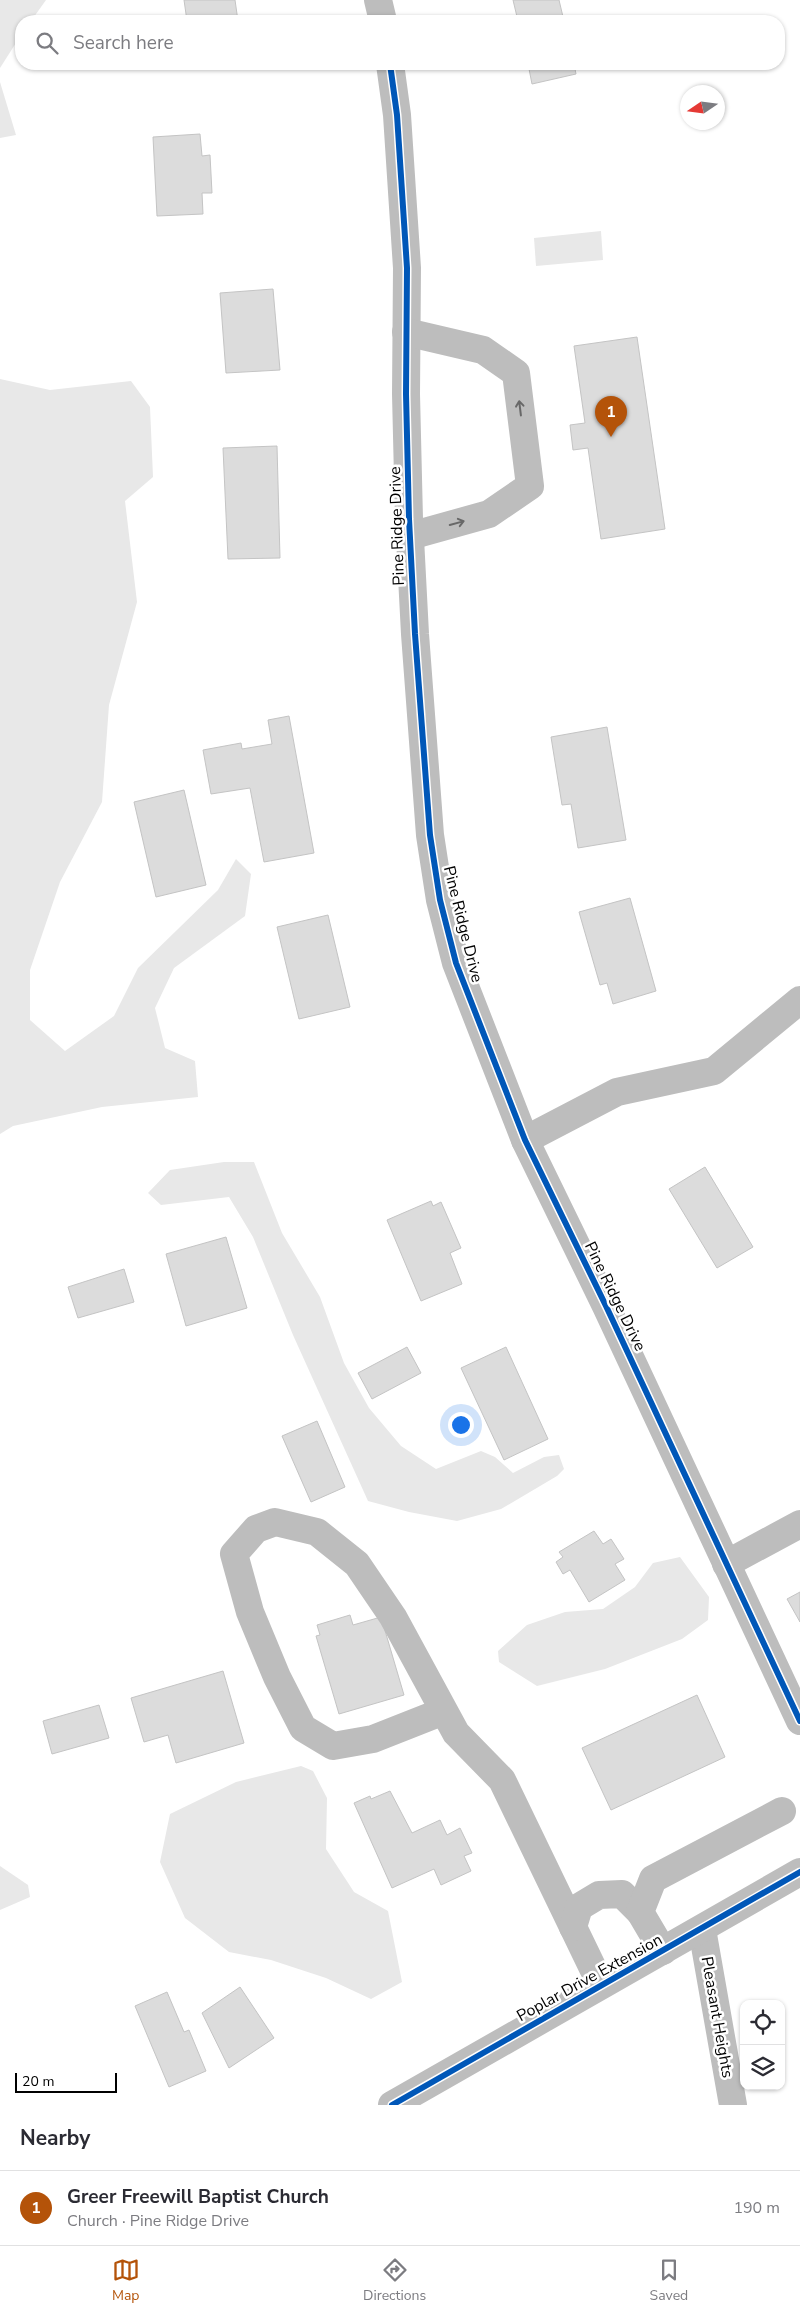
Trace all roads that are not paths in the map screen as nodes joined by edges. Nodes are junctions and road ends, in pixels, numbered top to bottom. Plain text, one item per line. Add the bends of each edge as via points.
1 (378, 0) edge
2 (381, 15) edge
3 (391, 70) edge
4 (406, 332) junction
5 (410, 536) junction
6 (800, 1000) edge
7 (525, 1140) junction
8 (800, 1524) edge
9 (726, 1564) junction
10 (444, 1711) junction
11 (800, 1721) edge
12 (782, 1811) dead end
13 (800, 1872) edge
14 (640, 1912) junction
15 (573, 1927) junction
16 (702, 1929) junction
17 (663, 1951) junction
18 (601, 1985) junction
19 (392, 2105) edge
20 (733, 2105) edge

1 - 2 street
3 - 4 street, Pine Ridge Drive via 407,268
4 - 5 street, Pine Ridge Drive
5 -> 4 street via 489,514 530,486 516,373 483,350
5 - 7 street, Pine Ridge Drive via 430,835 440,900 456,963
6 - 7 street via 714,1071 617,1092
7 - 9 street, Pine Ridge Drive
8 - 9 street
9 - 11 street, Pine Ridge Drive
10 - 10 street via 393,1617 357,1564 317,1532 275,1522 256,1529 234,1554 250,1612 303,1728 333,1746 373,1739
10 - 15 street via 456,1733 502,1780
12 - 14 street via 653,1879
13 - 16 street, Poplar Drive Extension
14 - 15 street via 622,1894 599,1895 580,1907
14 - 17 street
15 - 18 street
16 - 17 street, Poplar Drive Extension
16 - 20 street, Pleasant Heights
17 - 18 street, Poplar Drive Extension
18 - 19 street, Poplar Drive Extension

